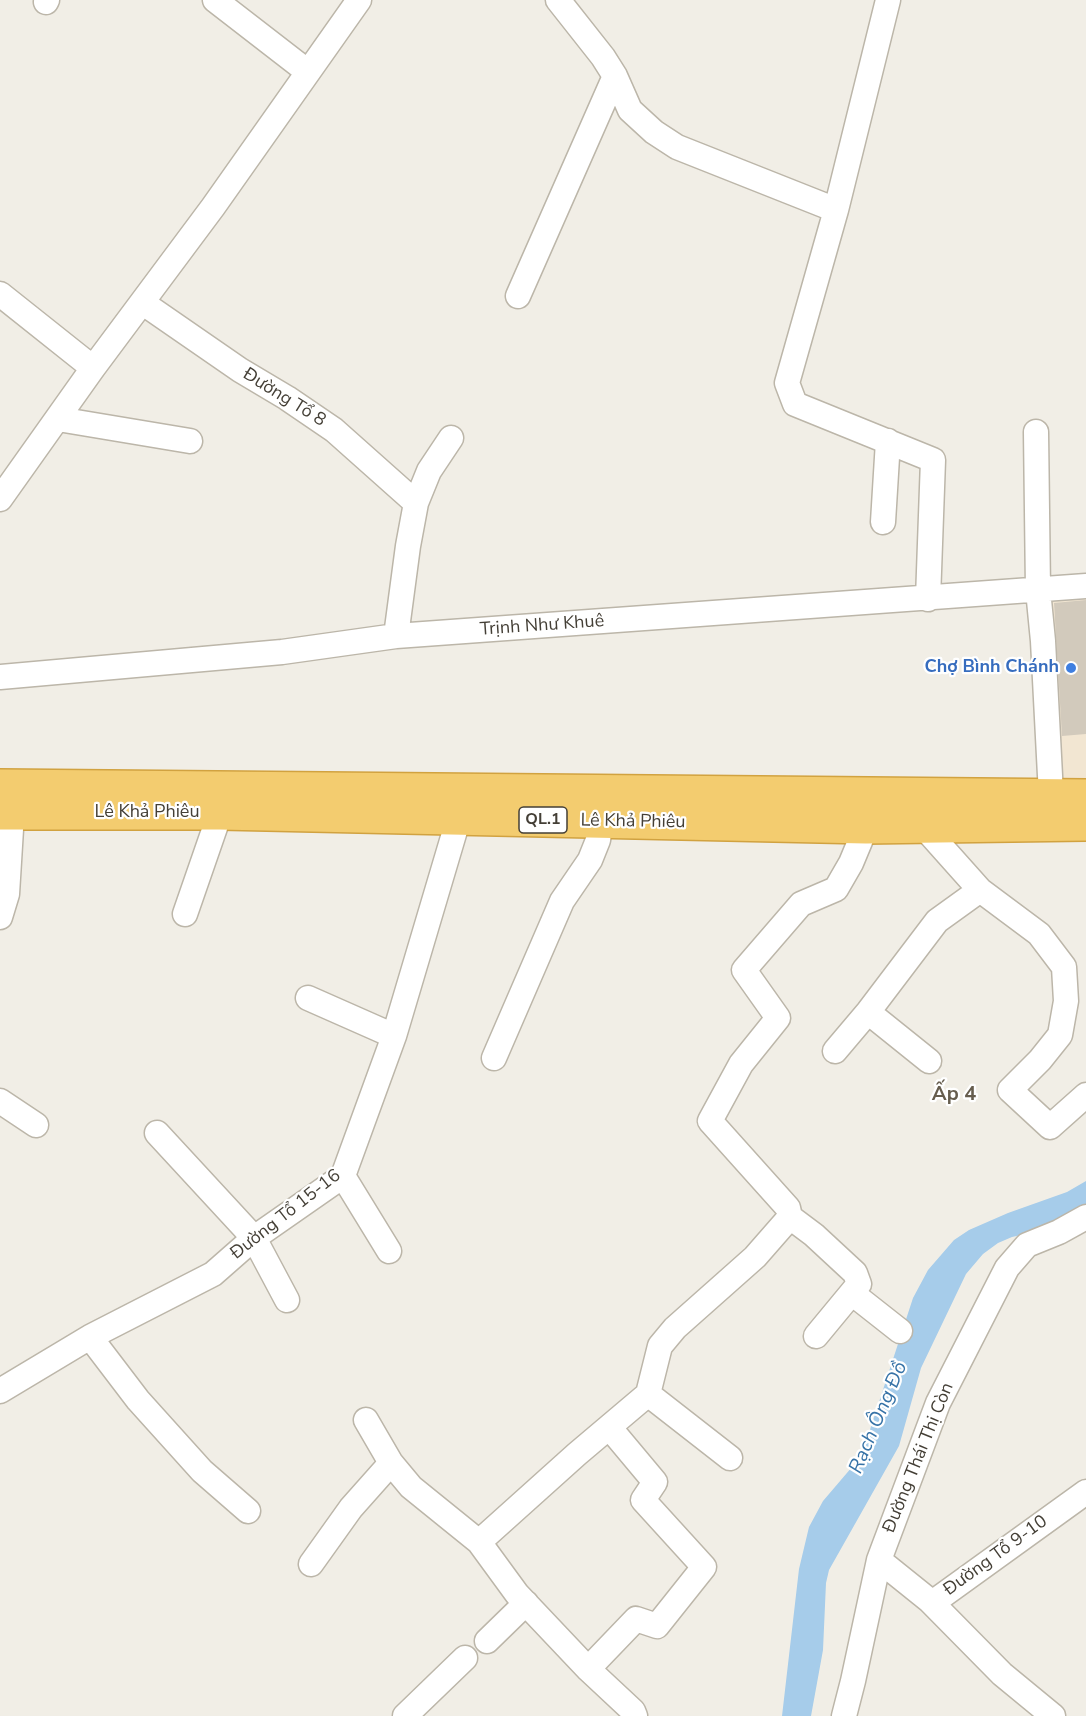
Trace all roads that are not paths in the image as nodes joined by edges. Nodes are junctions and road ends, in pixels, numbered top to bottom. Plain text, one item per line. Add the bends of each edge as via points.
1 (215, 0) edge
2 (359, 0) edge
3 (558, 0) edge
4 (888, 0) edge
5 (308, 72) junction
6 (615, 76) junction
7 (836, 210) junction
8 (0, 294) edge
9 (518, 296) dead end
10 (142, 303) junction
11 (93, 368) junction
12 (58, 419) junction
13 (1036, 432) dead end
14 (451, 438) dead end
15 (190, 441) dead end
16 (888, 441) junction
17 (0, 499) edge
18 (416, 503) junction
19 (883, 522) dead end
20 (1086, 586) edge
21 (1038, 590) junction
22 (928, 598) junction
23 (396, 636) junction
24 (0, 677) edge
25 (1051, 795) junction
26 (1086, 796) edge
27 (4, 804) edge
28 (220, 813) junction
29 (459, 817) junction
30 (601, 821) junction
31 (1086, 824) edge
32 (922, 825) junction
33 (866, 827) junction
34 (980, 890) junction
35 (185, 914) dead end
36 (0, 917) edge
37 (308, 999) dead end
38 (868, 1012) junction
39 (394, 1036) junction
40 (835, 1051) dead end
41 (494, 1058) dead end
42 (929, 1061) dead end
43 (1086, 1095) edge
44 (0, 1101) edge
45 (36, 1125) dead end
46 (157, 1133) dead end
47 (343, 1176) junction
48 (790, 1216) junction
49 (1086, 1217) edge
50 (254, 1238) junction
51 (389, 1251) dead end
52 (853, 1293) junction
53 (287, 1300) dead end
54 (900, 1331) dead end
55 (816, 1336) dead end
56 (90, 1337) junction
57 (0, 1391) edge
58 (648, 1394) junction
59 (366, 1420) dead end
60 (609, 1427) junction
61 (730, 1458) dead end
62 (391, 1463) junction
63 (1086, 1492) edge
64 (248, 1511) dead end
65 (479, 1542) junction
66 (879, 1560) junction
67 (311, 1564) dead end
68 (930, 1601) junction
69 (526, 1603) junction
70 (487, 1641) dead end
71 (465, 1659) dead end
72 (588, 1669) junction
73 (405, 1716) edge
74 (635, 1716) edge
75 (844, 1716) edge
76 (1053, 1716) edge

1 - 5 street
2 - 5 street
3 - 6 street
4 - 7 street
5 - 10 street
6 - 7 street via 630,110 677,147
6 - 9 street
7 - 16 street via 787,382 795,404
8 - 11 street
10 - 11 street
10 - 18 street, Đường Tổ 8 via 334,430
11 - 12 street
12 - 15 street
12 - 17 street
13 - 21 street
14 - 18 street via 429,471
16 - 19 street
16 - 22 street via 933,460
18 - 23 street
20 - 21 street, Trịnh Như Khuê
21 - 22 street, Trịnh Như Khuê
21 - 25 street
22 - 23 street, Trịnh Như Khuê
23 - 24 street, Trịnh Như Khuê via 282,652
25 - 26 highway, Lê Khả Phiêu / QL.1
25 - 27 highway, Lê Khả Phiêu / QL.1
27 - 28 highway, Lê Khả Phiêu / QL.1
27 - 36 street via 7,894
28 - 29 highway, Lê Khả Phiêu / QL.1
28 - 35 street
29 - 30 highway, Lê Khả Phiêu / QL.1
29 - 39 street, Đường Tổ 15-16
30 - 33 highway, Lê Khả Phiêu / QL.1
30 - 41 street via 590,860 562,901
31 - 32 highway, Lê Khả Phiêu / QL.1
32 - 33 highway, Lê Khả Phiêu / QL.1
32 - 34 street
33 - 48 street via 836,889 801,904 744,970 778,1018 741,1064 711,1120 788,1208
34 - 38 street via 937,921
34 - 43 street via 1039,934 1064,967 1066,1002 1060,1035 1011,1090 1050,1126
37 - 39 street
38 - 40 street
38 - 42 street
39 - 47 street, Đường Tổ 15-16
44 - 45 street
46 - 50 street
47 - 50 street, Đường Tổ 15-16
47 - 51 street
48 - 52 street via 855,1273 859,1284
48 - 58 street via 755,1257 660,1346
49 - 66 street, Đường Thái Thị Còn via 1027,1245 1007,1268 938,1403
50 - 53 street
50 - 56 street, Đường Tổ 15-16 via 213,1274
52 - 54 street
52 - 55 street
56 - 57 street, Đường Tổ 15-16
56 - 64 street via 146,1409 202,1471
58 - 60 street
58 - 61 street
59 - 62 street
60 - 65 street
60 - 72 street via 655,1482 643,1500 704,1567 657,1626 636,1619
62 - 65 street via 411,1487
62 - 67 street via 351,1508
63 - 68 street, Đường Tổ 9-10
65 - 69 street
66 - 68 street, Đường Tổ 9-10
66 - 75 street, Đường Thái Thị Còn
68 - 76 street via 1002,1674
69 - 70 street
69 - 72 street
71 - 73 street
72 - 74 street

